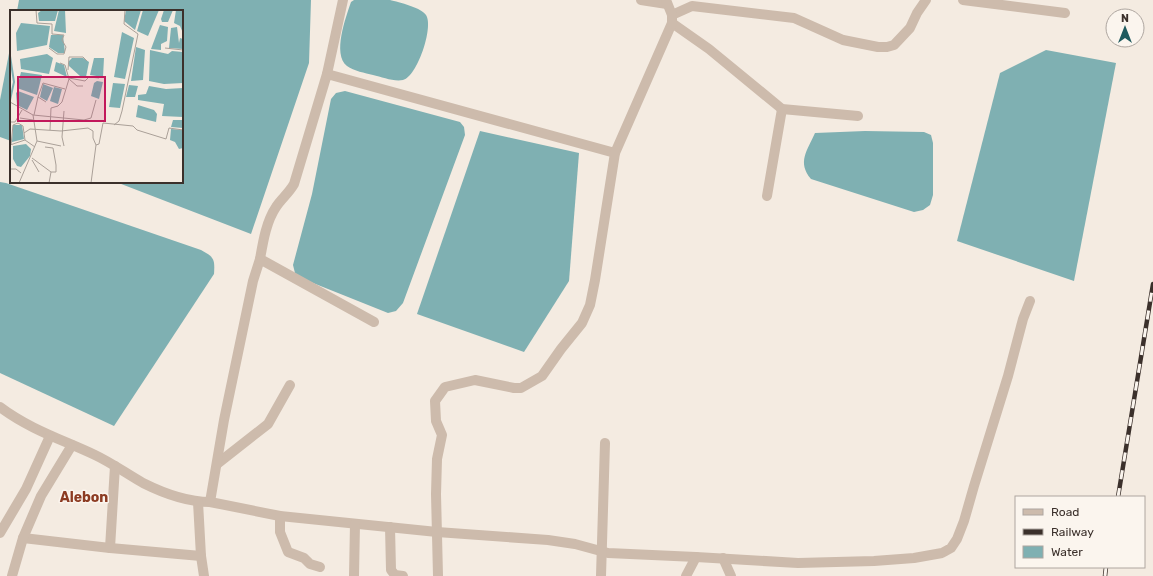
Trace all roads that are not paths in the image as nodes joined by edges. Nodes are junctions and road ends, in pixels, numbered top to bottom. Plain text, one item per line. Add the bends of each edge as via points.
1 (343, 0) edge
2 (641, 0) edge
3 (926, 0) edge
4 (962, 0) edge
5 (666, 2) edge
6 (690, 3) edge
7 (1065, 13) dead end
8 (672, 19) junction
9 (327, 74) junction
10 (782, 109) junction
11 (858, 116) dead end
12 (615, 153) junction
13 (767, 196) dead end
14 (260, 259) junction
15 (1030, 301) dead end
16 (374, 322) dead end
17 (290, 385) dead end
18 (0, 407) edge
19 (50, 436) junction
20 (605, 443) dead end
21 (72, 445) junction
22 (217, 464) junction
23 (114, 466) junction
24 (198, 502) junction
25 (210, 502) junction
26 (280, 516) junction
27 (355, 524) junction
28 (390, 527) junction
29 (437, 532) junction
30 (0, 533) edge
31 (23, 538) junction
32 (110, 548) junction
33 (602, 552) junction
34 (201, 556) junction
35 (696, 557) junction
36 (723, 558) junction
37 (320, 567) dead end
38 (12, 576) edge
39 (204, 576) edge
40 (354, 576) edge
41 (404, 576) edge
42 (438, 576) edge
43 (601, 576) edge
44 (686, 576) edge
45 (731, 576) edge

1 - 9 street
2 - 5 street
3 - 6 street via 910,28 894,45 887,47 843,40 794,18
4 - 7 street
5 - 8 street
6 - 8 street
8 - 10 street
8 - 12 street
9 - 12 street
9 - 14 street via 294,184 276,207 264,239
10 - 11 street
10 - 13 street
12 - 29 street via 593,293 582,323 542,376 529,384 514,388 475,380 445,387 435,401 436,421 442,435 437,459
14 - 16 street
14 - 22 street via 253,281
15 - 36 street via 964,521 951,548 942,553 914,558 874,561 798,563
17 - 22 street via 268,424
18 - 19 street
19 - 21 street
19 - 30 street via 26,489
20 - 33 street
21 - 23 street
21 - 31 street via 41,496
22 - 25 street
23 - 24 street via 151,486
23 - 32 street
24 - 25 street
24 - 34 street
25 - 26 street
26 - 27 street
26 - 37 street via 280,532 288,552
27 - 28 street
27 - 40 street
28 - 29 street
28 - 41 street via 391,570 395,575
29 - 33 street via 548,540
29 - 42 street
31 - 32 street
31 - 38 street
32 - 34 street
33 - 35 street
33 - 43 street
34 - 39 street
35 - 36 street
35 - 44 street
36 - 45 street

